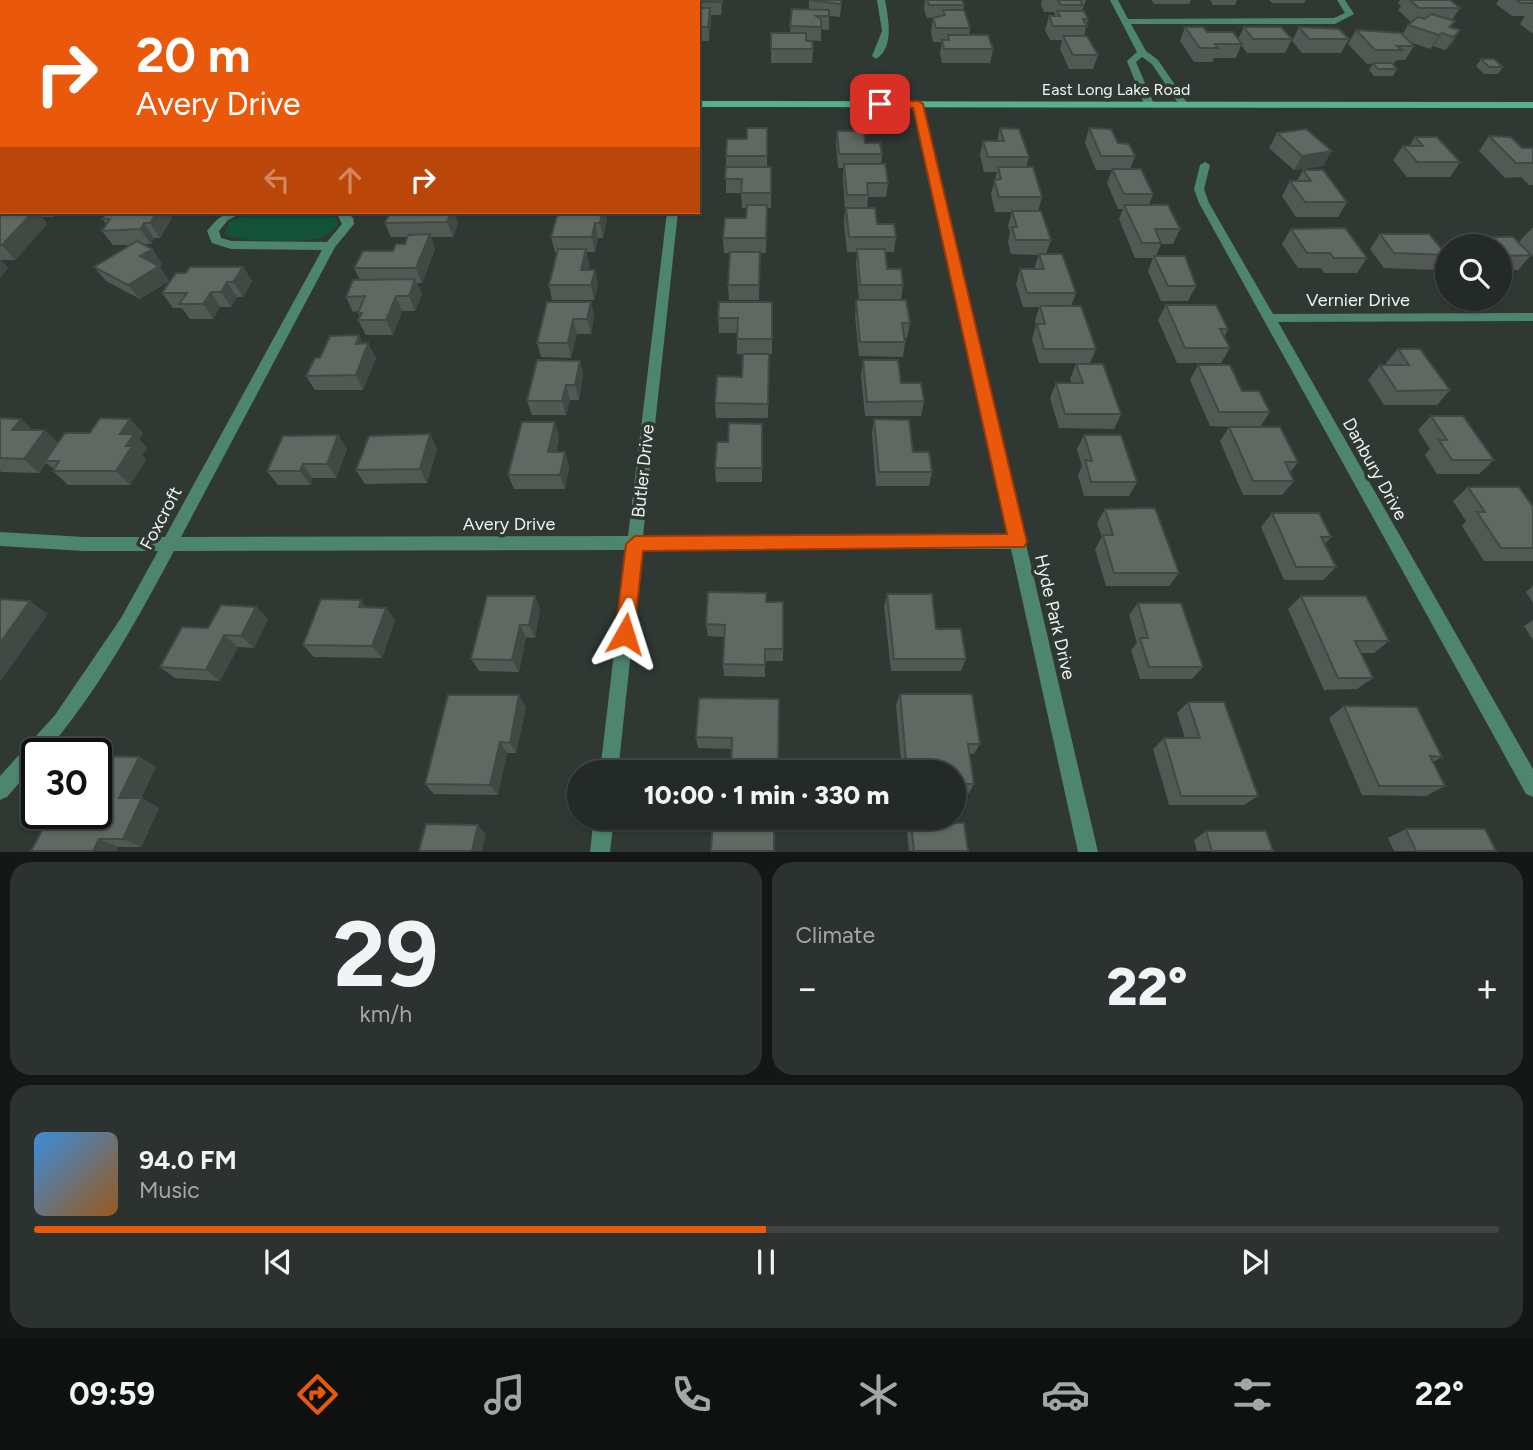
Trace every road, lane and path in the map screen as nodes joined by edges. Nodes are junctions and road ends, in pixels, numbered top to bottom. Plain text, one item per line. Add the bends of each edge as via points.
1 (881, 0) edge
2 (1114, 0) edge
3 (1341, 0) edge
4 (1127, 22) junction
5 (1142, 53) junction
6 (876, 56) dead end
7 (700, 104) edge
8 (918, 104) junction
9 (1149, 104) junction
10 (1182, 104) junction
11 (1533, 105) edge
12 (1205, 165) dead end
13 (234, 214) edge
14 (343, 214) edge
15 (672, 214) edge
16 (330, 246) junction
17 (1533, 317) edge
18 (1268, 318) junction
19 (0, 539) edge
20 (1018, 542) junction
21 (169, 544) junction
22 (635, 544) junction
23 (610, 760) edge
24 (1533, 787) edge
25 (0, 790) edge
26 (603, 830) edge
27 (600, 852) edge
28 (1088, 852) edge

1 - 6 street via 886,31
2 - 4 street
3 - 4 street via 1350,15 1335,21
4 - 5 street
5 - 9 street via 1131,61
5 - 10 street via 1155,62
7 - 8 main road, East Long Lake Road
8 - 9 main road, East Long Lake Road
8 - 20 street, Hyde Park Drive
9 - 10 main road, East Long Lake Road
10 - 11 main road, East Long Lake Road
12 - 18 street, Danbury Drive via 1199,189 1204,203
13 - 16 street via 217,225 216,240 231,245
14 - 16 street, Foxcroft via 348,224
15 - 22 street, Butler Drive
16 - 21 street, Foxcroft
17 - 18 street, Vernier Drive
18 - 24 street, Danbury Drive
19 - 21 street, Avery Drive
20 - 22 street, Avery Drive
20 - 28 street, Hyde Park Drive
21 - 22 street, Avery Drive
21 - 25 street, Foxcroft via 98,670 61,721
22 - 23 street, Butler Drive
26 - 27 street

